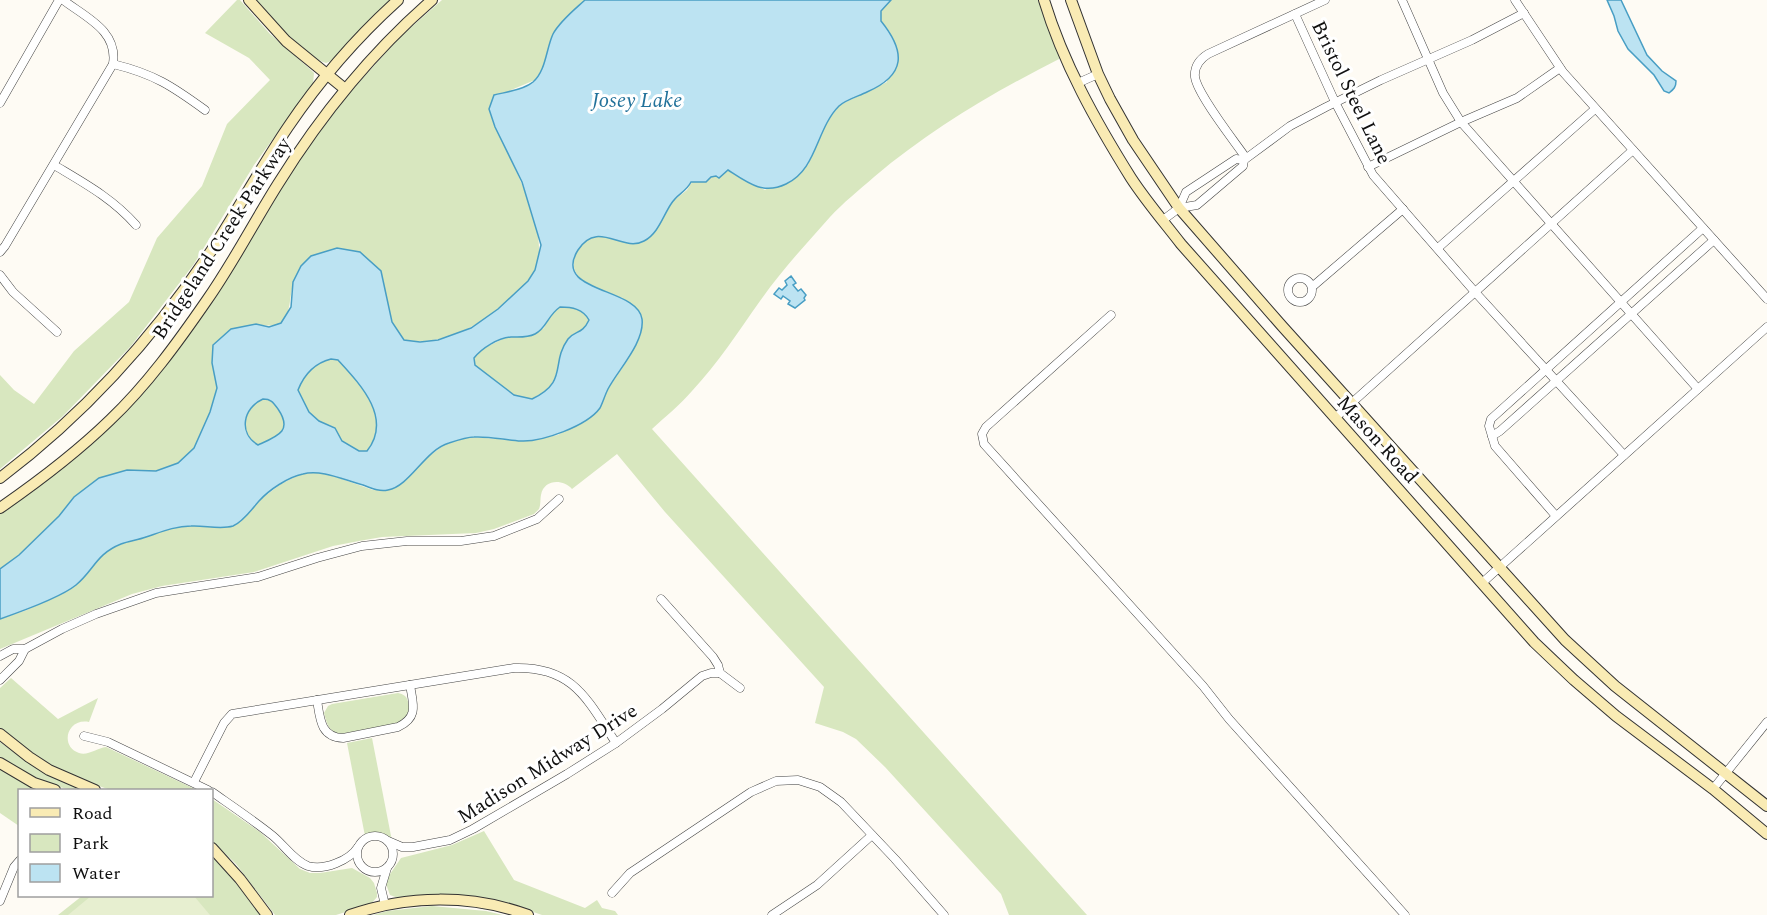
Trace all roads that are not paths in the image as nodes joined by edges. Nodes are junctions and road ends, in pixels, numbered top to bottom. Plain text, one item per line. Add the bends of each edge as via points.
1 (61, 0) edge
2 (249, 0) edge
3 (398, 0) edge
4 (432, 0) edge
5 (1044, 0) edge
6 (1071, 0) edge
7 (1325, 0) edge
8 (1402, 0) edge
9 (1515, 0) edge
10 (1524, 13) junction
11 (1295, 14) junction
12 (1427, 59) junction
13 (113, 64) junction
14 (1560, 68) junction
15 (1098, 74) junction
16 (327, 75) junction
17 (1078, 83) junction
18 (345, 89) junction
19 (1335, 102) junction
20 (0, 103) edge
21 (1595, 109) junction
22 (206, 110) dead end
23 (1461, 122) junction
24 (1633, 150) junction
25 (1245, 159) junction
26 (54, 165) junction
27 (1368, 167) junction
28 (1513, 182) junction
29 (1179, 208) junction
30 (1403, 209) junction
31 (1163, 220) junction
32 (1551, 224) junction
33 (136, 225) dead end
34 (1703, 228) junction
35 (1714, 240) junction
36 (1438, 248) junction
37 (0, 252) edge
38 (0, 275) edge
39 (1312, 287) dead end
40 (1475, 292) junction
41 (1767, 299) edge
42 (1619, 301) junction
43 (1630, 314) junction
44 (1111, 315) dead end
45 (1767, 327) edge
46 (57, 332) dead end
47 (1545, 369) junction
48 (1556, 381) junction
49 (1698, 389) junction
50 (1351, 403) junction
51 (1335, 418) junction
52 (1492, 436) junction
53 (1624, 455) junction
54 (0, 478) edge
55 (559, 499) dead end
56 (0, 508) edge
57 (1556, 516) junction
58 (1499, 567) junction
59 (1482, 583) junction
60 (661, 599) dead end
61 (25, 649) junction
62 (0, 656) edge
63 (720, 673) junction
64 (0, 678) edge
65 (410, 685) junction
66 (740, 688) dead end
67 (317, 700) junction
68 (1767, 722) edge
69 (0, 734) edge
70 (84, 736) dead end
71 (616, 742) junction
72 (0, 763) edge
73 (1726, 773) junction
74 (194, 782) junction
75 (52, 789) edge
76 (93, 789) edge
77 (206, 789) edge
78 (1713, 789) junction
79 (213, 793) edge
80 (1767, 806) edge
81 (1767, 834) edge
82 (872, 835) junction
83 (388, 841) junction
84 (358, 847) junction
85 (413, 847) junction
86 (213, 849) edge
87 (340, 861) junction
88 (18, 862) edge
89 (389, 865) junction
90 (365, 869) junction
91 (381, 888) junction
92 (612, 893) dead end
93 (0, 901) edge
94 (385, 905) junction
95 (267, 915) edge
96 (350, 915) edge
97 (528, 915) edge
98 (772, 915) edge
99 (944, 915) edge
100 (1404, 915) edge

1 - 13 street via 107,33 115,53
1 - 20 street
2 - 16 main road via 286,40
3 - 16 main road, Bridgeland Creek Parkway
4 - 18 main road, Bridgeland Creek Parkway
5 - 17 main road, Mason Road
6 - 15 main road, Mason Road
7 - 11 street
8 - 12 street
9 - 10 street
10 - 12 street
10 - 14 street
11 - 19 street, Bristol Steel Lane
11 - 25 street via 1208,54 1195,71 1197,84
12 - 19 street
12 - 23 street
13 - 22 street via 148,74
13 - 26 street
14 - 21 street
14 - 23 street via 1517,98
15 - 17 street
15 - 29 main road, Mason Road via 1133,140
16 - 18 main road
16 - 54 main road, Bridgeland Creek Parkway via 289,125 217,242 159,323 91,400
17 - 31 main road, Mason Road via 1132,180
18 - 56 main road, Bridgeland Creek Parkway via 308,138 208,299 145,382 78,449
19 - 25 street via 1290,126
19 - 27 street, Bristol Steel Lane
21 - 24 street
21 - 28 street
23 - 27 street
23 - 28 street
24 - 32 street
24 - 34 street
25 - 29 street via 1243,166 1197,205
25 - 29 street via 1236,159 1186,192
26 - 33 street via 106,196
26 - 37 street
27 - 30 street, Bristol Steel Lane
28 - 32 street
28 - 36 street
29 - 31 street
29 - 50 main road, Mason Road
30 - 36 street, Bristol Steel Lane
30 - 39 street
31 - 51 main road, Mason Road
32 - 40 street
32 - 42 street
34 - 35 street
34 - 42 street
35 - 41 street
35 - 43 street
36 - 40 street, Bristol Steel Lane
38 - 46 street
40 - 47 street, Bristol Steel Lane
40 - 50 street
42 - 43 street
42 - 47 street
43 - 48 street
43 - 49 street
44 - 100 street via 986,427 982,434 984,444
45 - 49 street
47 - 48 street, Bristol Steel Lane
47 - 52 street via 1491,419
48 - 52 street
48 - 53 street, Bristol Steel Lane
49 - 53 street
50 - 51 street
50 - 58 main road, Mason Road
51 - 59 main road, Mason Road
52 - 57 street via 1495,446
53 - 57 street
55 - 61 street via 537,519 494,536 362,546 258,577 156,593 96,614
57 - 58 street
58 - 59 street
58 - 73 main road, Mason Road via 1585,660
59 - 78 main road, Mason Road via 1574,680
60 - 63 street via 713,657
61 - 62 street
61 - 64 street via 19,661
63 - 66 street
63 - 71 street, Madison Midway Drive via 702,676
65 - 67 street
65 - 67 street via 413,712 406,723 343,738 335,738 324,730
65 - 71 street via 514,668 542,669 576,687
67 - 74 street via 232,714
68 - 73 street
69 - 76 main road via 28,758
70 - 74 street via 108,742
71 - 85 street, Madison Midway Drive via 460,836
72 - 75 main road
73 - 78 street
73 - 80 main road, Mason Road
74 - 77 street
78 - 81 main road, Mason Road
79 - 87 street via 261,826 302,863 317,867
82 - 92 street via 841,802 820,787 798,780 776,781 751,792 639,867
82 - 98 street via 817,885
82 - 99 street
83 - 84 street via 371,836
83 - 85 street, Madison Midway Drive
83 - 89 street via 393,852
84 - 87 street
84 - 90 street via 357,858
85 - 89 street, Madison Midway Drive
86 - 95 main road
87 - 90 street
88 - 93 street
89 - 90 street via 378,872
89 - 91 street
90 - 91 street
91 - 94 street
94 - 96 main road
94 - 97 main road via 435,899 464,901

